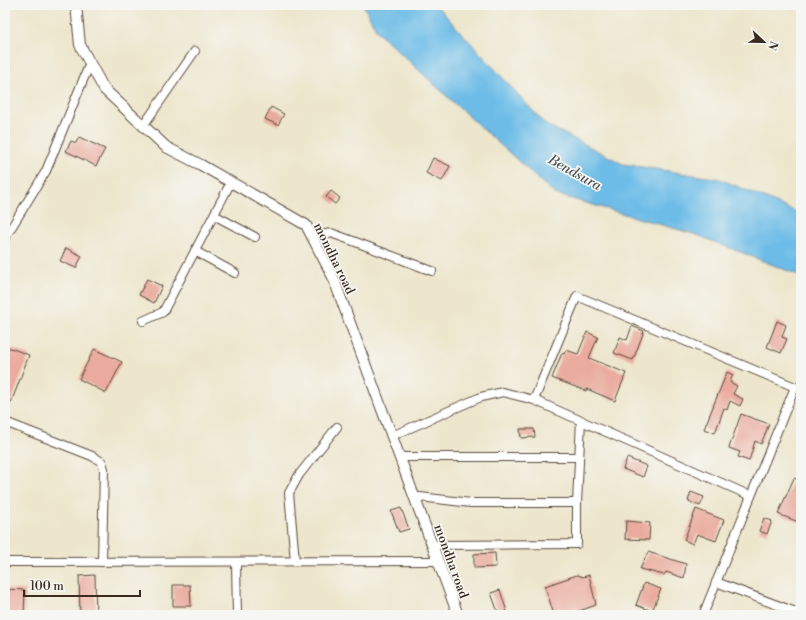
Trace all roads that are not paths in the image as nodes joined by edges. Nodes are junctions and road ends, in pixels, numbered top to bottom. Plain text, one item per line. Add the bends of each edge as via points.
1 (76, 5) edge
2 (194, 50) dead end
3 (90, 63) junction
4 (143, 126) junction
5 (231, 182) junction
6 (214, 215) junction
7 (255, 237) dead end
8 (312, 237) junction
9 (5, 238) edge
10 (195, 251) junction
11 (432, 271) dead end
12 (235, 273) dead end
13 (143, 321) dead end
14 (798, 386) edge
15 (534, 400) junction
16 (581, 420) junction
17 (5, 422) edge
18 (337, 427) dead end
19 (392, 436) junction
20 (400, 457) junction
21 (578, 457) junction
22 (751, 496) junction
23 (414, 497) junction
24 (577, 502) junction
25 (432, 545) junction
26 (295, 561) junction
27 (438, 561) junction
28 (5, 562) edge
29 (102, 562) junction
30 (236, 562) junction
31 (716, 582) junction
32 (801, 614) edge
33 (237, 615) edge
34 (458, 615) edge
35 (704, 615) edge

1 - 3 street, mondha road via 80,45
2 - 4 street
3 - 4 street, mondha road via 104,89
3 - 9 street via 46,171
4 - 5 street, mondha road via 166,147
5 - 6 street
5 - 8 street, mondha road via 306,225
6 - 7 street
6 - 10 street
8 - 11 street via 331,233
8 - 19 street, mondha road via 333,277
10 - 12 street
10 - 13 street via 163,312
14 - 15 street via 577,296
14 - 22 street
15 - 16 street
15 - 19 street via 503,392 481,397
16 - 21 street
16 - 22 street
17 - 29 street via 80,450 102,462
18 - 26 street via 299,475 289,493
19 - 20 street, mondha road
20 - 21 street
20 - 23 street, mondha road
21 - 24 street
22 - 31 street
23 - 24 street via 471,503
23 - 25 street, mondha road
24 - 25 street via 577,544
25 - 27 street, mondha road
26 - 27 street
26 - 30 street
27 - 34 street, mondha road
28 - 29 street
29 - 30 street
30 - 33 street
31 - 32 street
31 - 35 street

